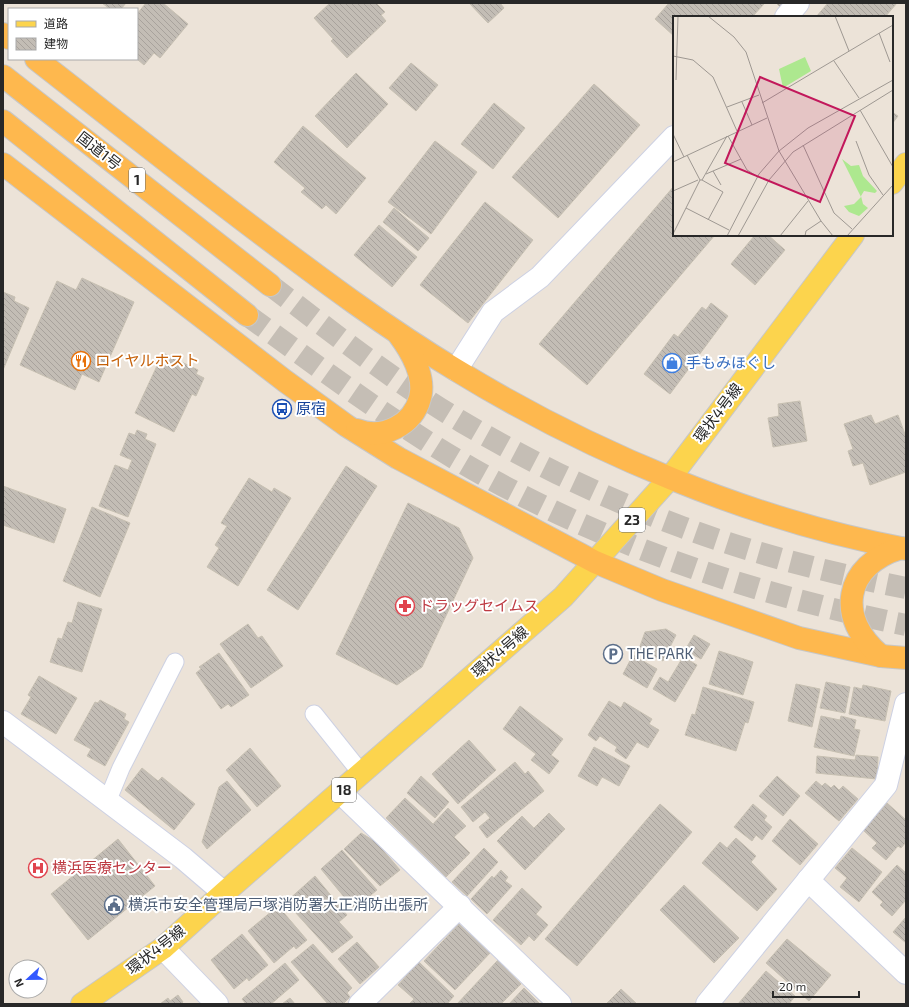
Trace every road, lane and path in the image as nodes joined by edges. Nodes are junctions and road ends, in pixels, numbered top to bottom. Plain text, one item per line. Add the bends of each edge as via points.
1 (798, 3) edge
2 (787, 16) edge
3 (37, 60) edge
4 (3, 76) edge
5 (3, 121) edge
6 (673, 138) edge
7 (3, 164) edge
8 (906, 164) edge
9 (893, 182) edge
10 (852, 236) edge
11 (270, 285) tunnel mouth
12 (247, 315) tunnel mouth
13 (396, 331) junction
14 (456, 370) junction
15 (347, 426) junction
16 (670, 478) junction
17 (904, 548) edge
18 (595, 562) junction
19 (881, 656) junction
20 (906, 658) edge
21 (175, 662) dead end
22 (906, 704) edge
23 (314, 714) dead end
24 (3, 722) edge
25 (362, 774) junction
26 (341, 792) junction
27 (107, 802) junction
28 (808, 880) junction
29 (224, 893) junction
30 (460, 906) junction
31 (163, 948) junction
32 (906, 973) edge
33 (82, 1004) edge
34 (217, 1004) edge
35 (360, 1004) edge
36 (560, 1004) edge
37 (707, 1004) edge

1 - 2 street
3 - 13 highway via 308,269
4 - 11 highway, 国道1号 / 1
5 - 12 highway
6 - 14 street via 540,277 493,312
7 - 15 highway via 222,334
8 - 9 main road
10 - 16 main road, 環状4号線 / 23
13 - 14 highway
13 - 15 highway via 408,347 420,381 420,397 414,411 393,431 378,434
14 - 16 highway via 561,429
15 - 18 highway via 398,458
16 - 17 highway via 819,529
16 - 18 main road, 環状4号線 / 23
17 - 19 highway via 886,552 865,567 855,582 851,598 858,631 868,646
18 - 19 highway via 662,590 799,638
18 - 25 main road, 環状4号線 / 18 via 563,597
19 - 20 highway
21 - 27 lane via 121,768
22 - 28 street via 886,786
23 - 25 lane
24 - 27 street
25 - 26 main road, 環状4号線 / 18
26 - 29 main road, 環状4号線 / 18
26 - 30 street
27 - 29 street via 183,858
28 - 32 street
28 - 37 street
29 - 31 main road, 環状4号線 / 18
30 - 35 street
30 - 36 street
31 - 33 main road, 環状4号線 / 18
31 - 34 street

